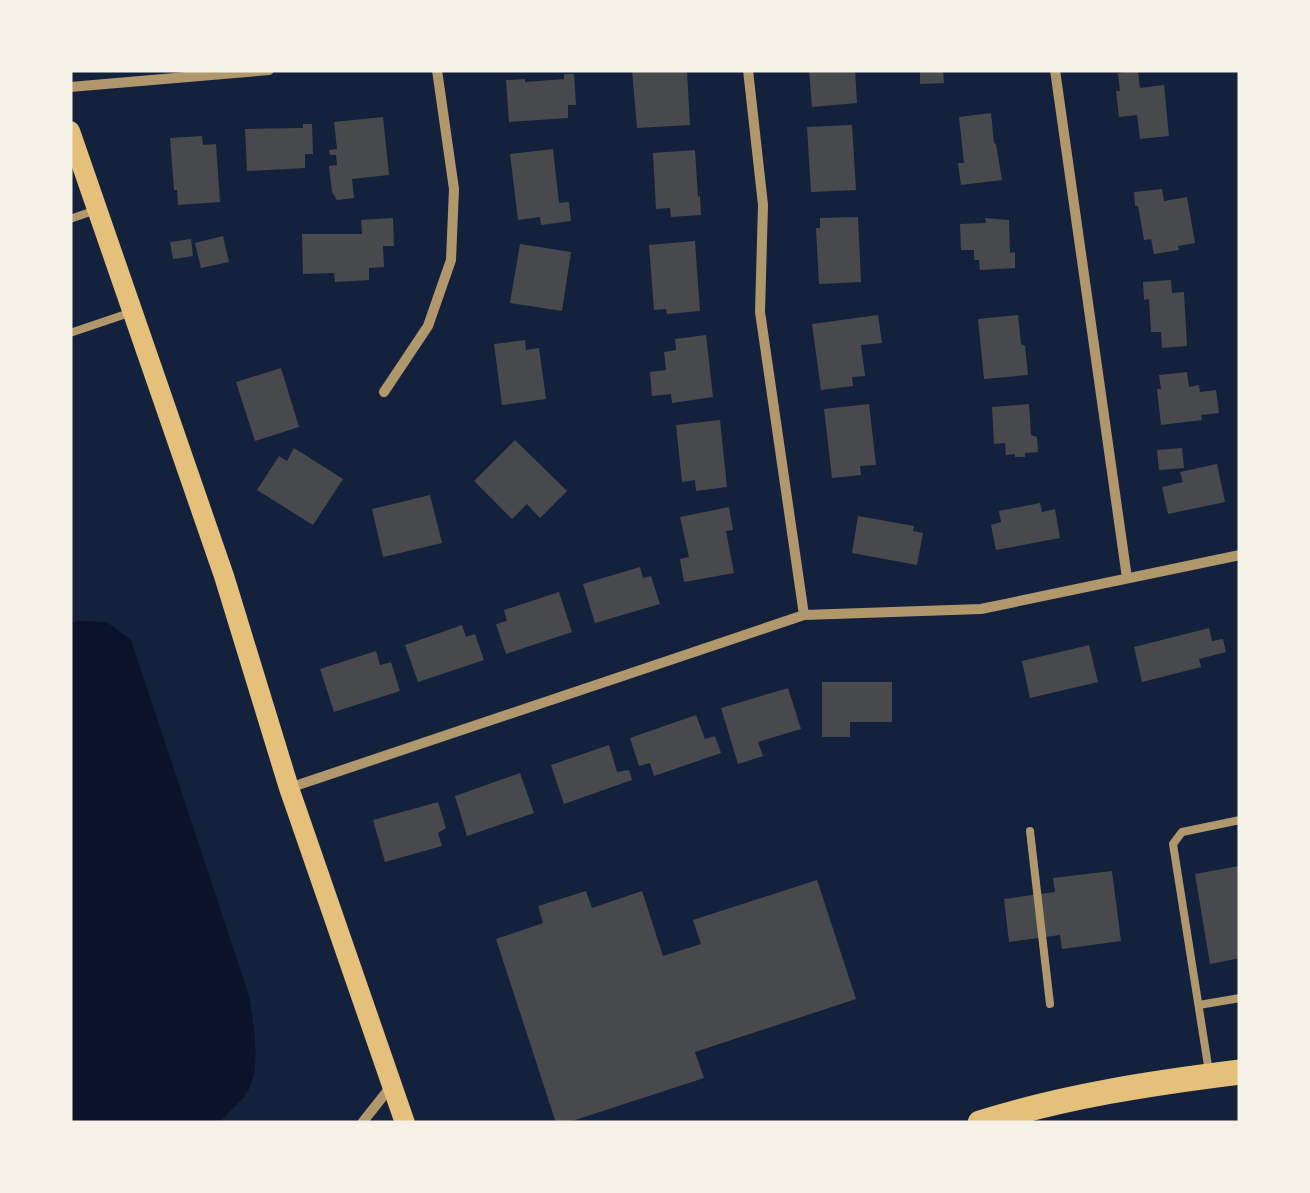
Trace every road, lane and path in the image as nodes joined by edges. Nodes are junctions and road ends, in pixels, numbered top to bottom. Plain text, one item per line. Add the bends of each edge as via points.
1 (269, 70) edge
2 (438, 70) edge
3 (748, 70) edge
4 (1055, 70) edge
5 (70, 87) edge
6 (70, 131) edge
7 (98, 210) junction
8 (70, 219) edge
9 (133, 312) junction
10 (70, 334) edge
11 (384, 392) dead end
12 (1240, 554) edge
13 (1127, 578) junction
14 (804, 615) junction
15 (290, 788) junction
16 (1240, 820) edge
17 (1030, 831) dead end
18 (1240, 998) edge
19 (1050, 1004) dead end
20 (1198, 1005) junction
21 (1240, 1072) edge
22 (1210, 1076) junction
23 (392, 1085) junction
24 (362, 1123) edge
25 (405, 1123) edge
26 (980, 1123) edge

1 - 5 street
2 - 11 street via 454,189 451,260 428,326
3 - 14 street via 763,206 760,312
4 - 13 street
6 - 7 main road
7 - 8 lane
7 - 9 main road
9 - 10 lane
9 - 15 main road
12 - 13 street
13 - 14 street via 981,609
14 - 15 street
15 - 23 main road
16 - 20 lane via 1182,832 1173,844
17 - 19 lane
18 - 20 lane
20 - 22 lane
21 - 22 main road
22 - 26 main road via 1101,1092
23 - 24 street
23 - 25 main road

